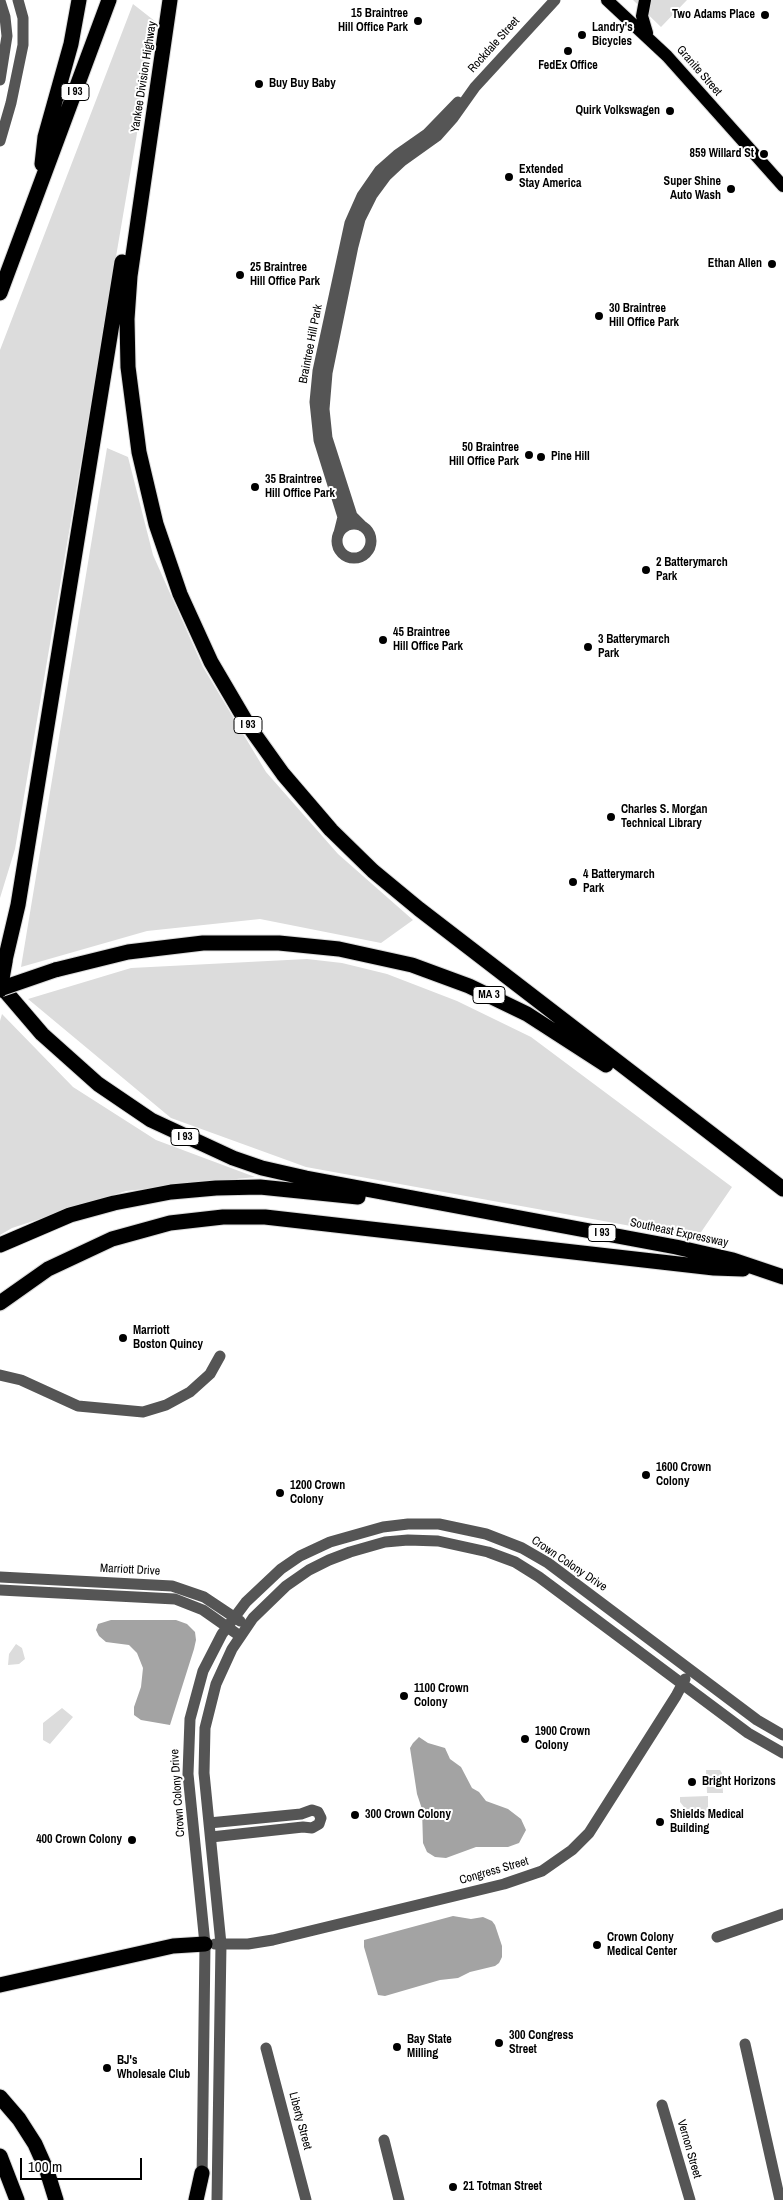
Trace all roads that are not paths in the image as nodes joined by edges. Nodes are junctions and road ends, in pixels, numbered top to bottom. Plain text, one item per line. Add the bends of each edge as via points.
1 (18, 0) edge
2 (78, 0) edge
3 (109, 0) edge
4 (170, 0) edge
5 (555, 0) edge
6 (608, 0) edge
7 (645, 0) edge
8 (0, 1) edge
9 (650, 38) junction
10 (0, 80) edge
11 (0, 141) edge
12 (409, 151) junction
13 (146, 158) junction
14 (40, 184) junction
15 (783, 186) edge
16 (0, 293) edge
17 (362, 526) junction
18 (339, 533) junction
19 (2, 985) edge
20 (688, 1116) junction
21 (783, 1189) edge
22 (419, 1199) junction
23 (0, 1245) edge
24 (762, 1269) junction
25 (783, 1276) edge
26 (0, 1303) edge
27 (220, 1356) dead end
28 (0, 1375) edge
29 (0, 1578) edge
30 (0, 1590) edge
31 (234, 1616) junction
32 (227, 1626) junction
33 (247, 1626) junction
34 (240, 1636) junction
35 (690, 1669) junction
36 (683, 1684) junction
37 (783, 1735) edge
38 (783, 1754) edge
39 (209, 1824) junction
40 (211, 1836) junction
41 (783, 1914) edge
42 (717, 1937) dead end
43 (206, 1944) junction
44 (221, 1944) junction
45 (0, 1984) edge
46 (745, 2044) dead end
47 (266, 2048) dead end
48 (0, 2096) edge
49 (662, 2105) dead end
50 (28, 2131) junction
51 (384, 2140) dead end
52 (0, 2156) edge
53 (202, 2174) junction
54 (17, 2200) edge
55 (45, 2200) edge
56 (56, 2200) edge
57 (196, 2200) edge
58 (201, 2200) edge
59 (217, 2200) edge
60 (306, 2200) edge
61 (399, 2200) edge
62 (690, 2200) edge
63 (780, 2200) edge

1 - 11 street via 23,18 23,45
2 - 14 highway via 75,29 45,137
3 - 14 highway, I 93
4 - 13 highway, Yankee Division Highway / I 93
5 - 12 street, Rockdale Street via 474,88 437,136
6 - 9 main road, Granite Street
7 - 9 main road via 642,20
8 - 10 street via 6,17 7,36
9 - 15 main road, Granite Street
12 - 17 street, Braintree Hill Park via 379,184 360,219 324,388 329,444 352,516
12 - 18 street, Braintree Hill Park via 388,162 373,179 350,223 317,380 316,424 343,517
13 - 19 highway, bridge via 132,201 22,883
13 - 20 highway, I 93 via 128,307 128,366 135,422 145,481 165,553 192,622 222,681 283,774 363,861 419,909
14 - 16 highway, I 93
17 - 18 street via 347,526
17 - 18 street, Braintree Hill Park via 369,532 371,545 359,558 350,558 341,552 337,542
19 - 20 highway, MA 3, bridge via 99,958 143,950 218,943 294,944 339,949 440,975 508,1004 578,1045 638,1088
19 - 22 highway, I 93 via 32,1024 75,1065 126,1104 165,1127 262,1168
20 - 21 highway, I 93
22 - 23 highway via 364,1198 268,1188 186,1190 92,1209
22 - 24 highway, Southeast Expressway / I 93 via 676,1246
24 - 25 highway, Southeast Expressway / I 93
24 - 26 highway via 714,1268 265,1217 223,1216 170,1223 112,1239 48,1269
27 - 28 street via 210,1374 190,1392 144,1412 78,1406 22,1380
29 - 31 street, Marriott Drive via 172,1586 204,1597
30 - 32 street, Marriott Drive via 170,1598 195,1606
31 - 32 street, Crown Colony Drive
31 - 33 street, Marriott Drive
31 - 35 street, Crown Colony Drive via 276,1573 322,1545 383,1526 447,1525 494,1536 542,1559
32 - 34 street, Marriott Drive
32 - 43 street, Crown Colony Drive via 203,1671 188,1735 188,1774
33 - 34 street
33 - 36 street via 286,1586 336,1557 393,1541 445,1541 488,1552 527,1569
34 - 39 street via 218,1677 206,1721 204,1765
35 - 36 street, Congress Street
35 - 37 street, Crown Colony Drive
36 - 38 street via 748,1733
36 - 44 street, Congress Street via 588,1833 572,1850 542,1871 504,1884 263,1942
39 - 40 street
39 - 40 street via 308,1811 303,1820 310,1828 303,1826
40 - 44 street
41 - 42 street
43 - 44 street, Congress Street
43 - 45 highway via 173,1946
43 - 53 street, Crown Colony Drive
44 - 59 street
46 - 63 street
47 - 60 street, Liberty Street
48 - 50 highway
49 - 62 street, Vernon Street
50 - 55 highway
50 - 56 highway via 42,2157
51 - 61 street
52 - 54 highway
53 - 57 highway
53 - 58 street, Crown Colony Drive

